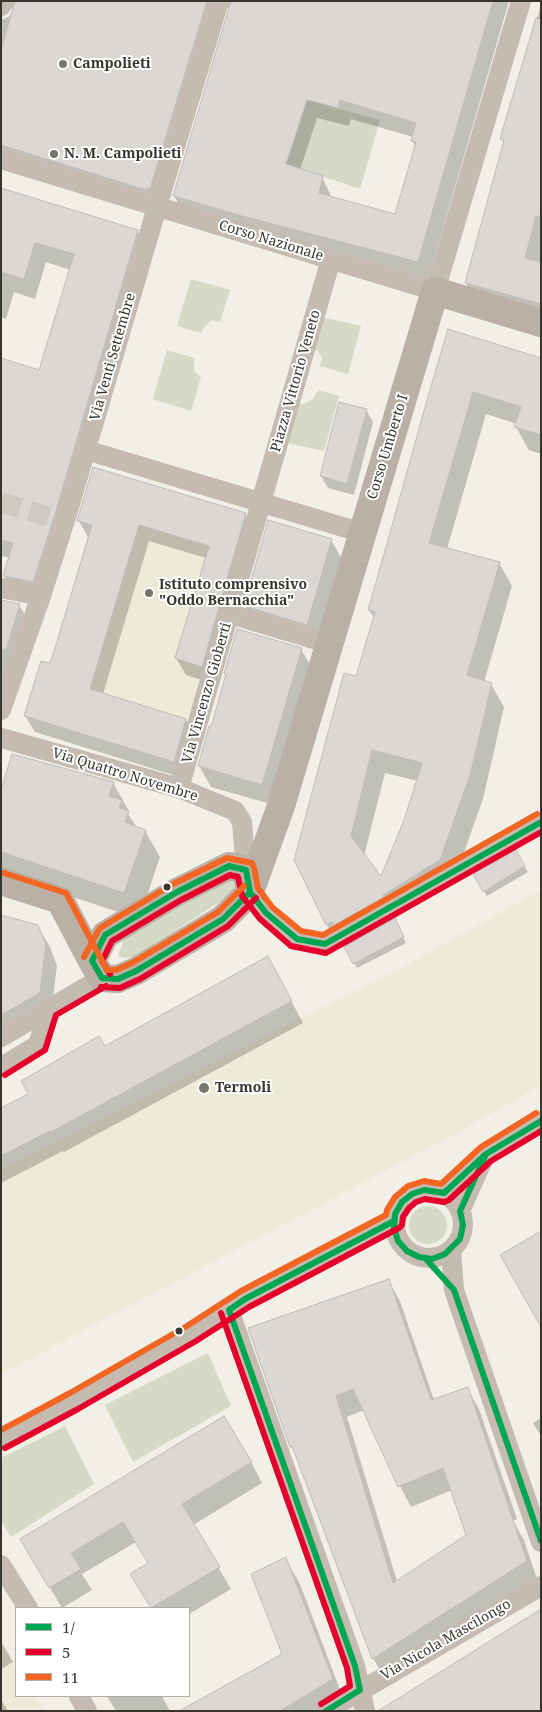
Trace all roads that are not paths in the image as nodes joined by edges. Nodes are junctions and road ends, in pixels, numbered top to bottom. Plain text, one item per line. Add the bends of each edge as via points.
1 (2, 1) edge
2 (219, 1) edge
3 (521, 1) edge
4 (1, 6) edge
5 (1, 159) edge
6 (157, 206) junction
7 (330, 259) junction
8 (435, 291) junction
9 (541, 323) edge
10 (86, 450) junction
11 (260, 507) junction
12 (363, 534) junction
13 (1, 588) edge
14 (41, 596) junction
15 (230, 614) junction
16 (330, 644) junction
17 (1, 710) edge
18 (1, 738) edge
19 (179, 788) junction
20 (541, 822) edge
21 (1, 881) edge
22 (248, 881) junction
23 (97, 970) junction
24 (49, 1009) junction
25 (10, 1024) edge
26 (1, 1037) edge
27 (1, 1067) edge
28 (541, 1120) edge
29 (486, 1154) junction
30 (444, 1193) junction
31 (460, 1211) junction
32 (394, 1221) junction
33 (451, 1250) junction
34 (425, 1258) junction
35 (454, 1290) junction
36 (229, 1310) junction
37 (1, 1440) edge
38 (541, 1542) edge
39 (1, 1566) edge
40 (541, 1586) edge
41 (27, 1607) edge
42 (360, 1690) junction
43 (80, 1697) edge
44 (87, 1711) edge
45 (326, 1711) edge
46 (365, 1711) edge

1 - 4 street
2 - 6 street, Via Venti Settembre
3 - 8 street, Corso Umberto I
5 - 6 street, Corso Nazionale
6 - 7 street, Corso Nazionale
6 - 10 street, Via Venti Settembre
7 - 8 street, Corso Nazionale
7 - 11 street, Piazza Vittorio Veneto
8 - 9 street, Corso Nazionale
8 - 12 street, Corso Umberto I
10 - 11 street
10 - 14 street, Via Venti Settembre via 59,520
11 - 12 street
11 - 15 street, Via Vincenzo Gioberti
12 - 16 street, Corso Umberto I
13 - 14 street
14 - 17 street, Via Venti Settembre
15 - 16 street
15 - 19 street, Via Vincenzo Gioberti
16 - 22 street, Corso Umberto I via 281,806
18 - 19 street, Via Quattro Novembre
19 - 22 street, Via Quattro Novembre via 236,811 242,822
20 - 22 street via 325,944 297,939 266,913
21 - 23 street via 60,900
22 - 23 street via 223,918 136,972 118,979
22 - 23 street via 229,866 104,935
23 - 24 street
24 - 25 street
24 - 27 street via 38,1045
25 - 26 street
28 - 29 street
29 - 30 street
29 - 31 street
30 - 31 street via 454,1200
30 - 32 street via 424,1190 412,1194 402,1202
31 - 33 street via 462,1232
32 - 34 street via 402,1246 412,1255
32 - 36 street
33 - 34 street via 439,1257
33 - 35 street
34 - 35 street
35 - 38 street
36 - 37 street
36 - 42 street via 355,1666
39 - 41 street
40 - 42 street, Via Nicola Mascilongo
42 - 45 street, Via Nicola Mascilongo
42 - 46 street
43 - 44 street

